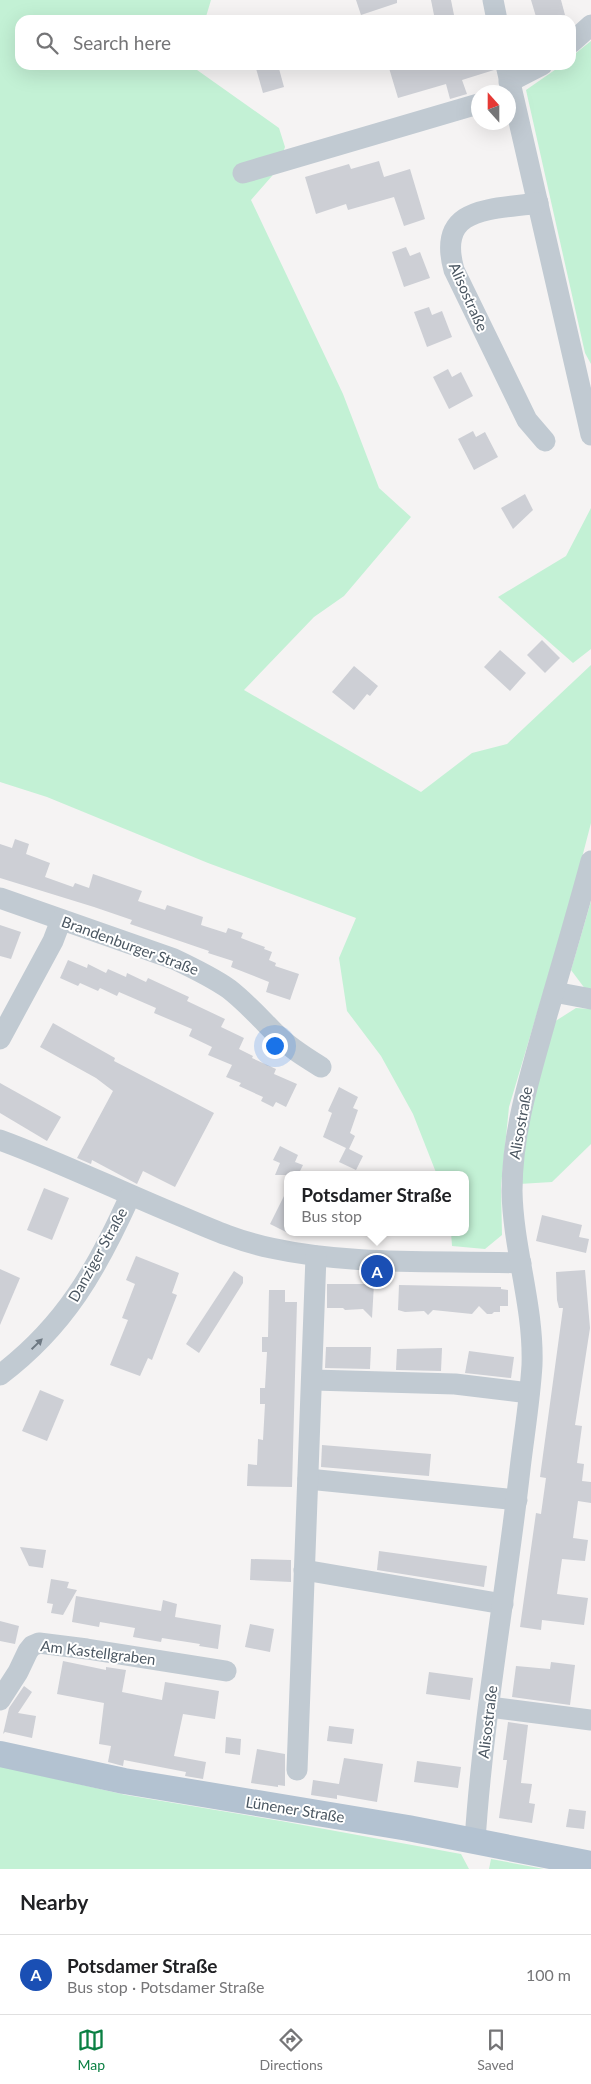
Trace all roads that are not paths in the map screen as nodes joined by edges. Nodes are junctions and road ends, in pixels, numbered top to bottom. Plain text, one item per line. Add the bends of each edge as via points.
1 (493, 0) edge
2 (496, 15) edge
3 (591, 25) edge
4 (576, 38) edge
5 (533, 70) edge
6 (509, 84) edge
7 (471, 106) edge
8 (243, 173) dead end
9 (538, 204) junction
10 (591, 435) edge
11 (544, 441) dead end
12 (591, 861) edge
13 (0, 898) edge
14 (61, 920) junction
15 (554, 992) junction
16 (591, 999) edge
17 (0, 1039) edge
18 (321, 1067) dead end
19 (0, 1140) edge
20 (130, 1196) junction
21 (316, 1256) junction
22 (521, 1263) junction
23 (0, 1376) edge
24 (313, 1380) junction
25 (529, 1393) junction
26 (308, 1479) junction
27 (517, 1500) junction
28 (304, 1570) junction
29 (503, 1604) junction
30 (226, 1670) dead end
31 (0, 1700) edge
32 (489, 1707) junction
33 (591, 1720) edge
34 (0, 1754) edge
35 (297, 1770) dead end
36 (475, 1841) junction
37 (591, 1864) edge

1 - 2 street
3 - 4 street
5 - 6 street
6 - 9 street
7 - 8 street
9 - 10 street
9 - 11 street, Alisostraße via 466,216 449,240 454,270 527,420
12 - 15 street, Alisostraße
13 - 14 street, Brandenburger Straße
14 - 17 street
14 - 18 street, Brandenburger Straße via 174,959 201,972 228,988 251,1007 277,1036
15 - 16 street
15 - 22 street, Alisostraße via 520,1113 516,1145 512,1190
19 - 20 street via 42,1155
20 - 21 street via 234,1238
23 -> 20 street, Danziger Straße via 38,1343 68,1309 92,1273
21 - 22 street
21 - 24 street
22 - 25 street, Alisostraße via 531,1338
24 - 25 street via 455,1384
24 - 26 street
25 - 27 street, Alisostraße
26 - 27 street
26 - 28 street
27 - 29 street, Alisostraße
28 - 29 street
28 - 35 street
29 - 32 street, Alisostraße
30 - 31 street, Am Kastellgraben via 38,1644 28,1651
32 - 33 street
32 - 36 street, Alisostraße
34 - 36 main road, Lünener Straße via 124,1781
36 - 37 main road, Lünener Straße

